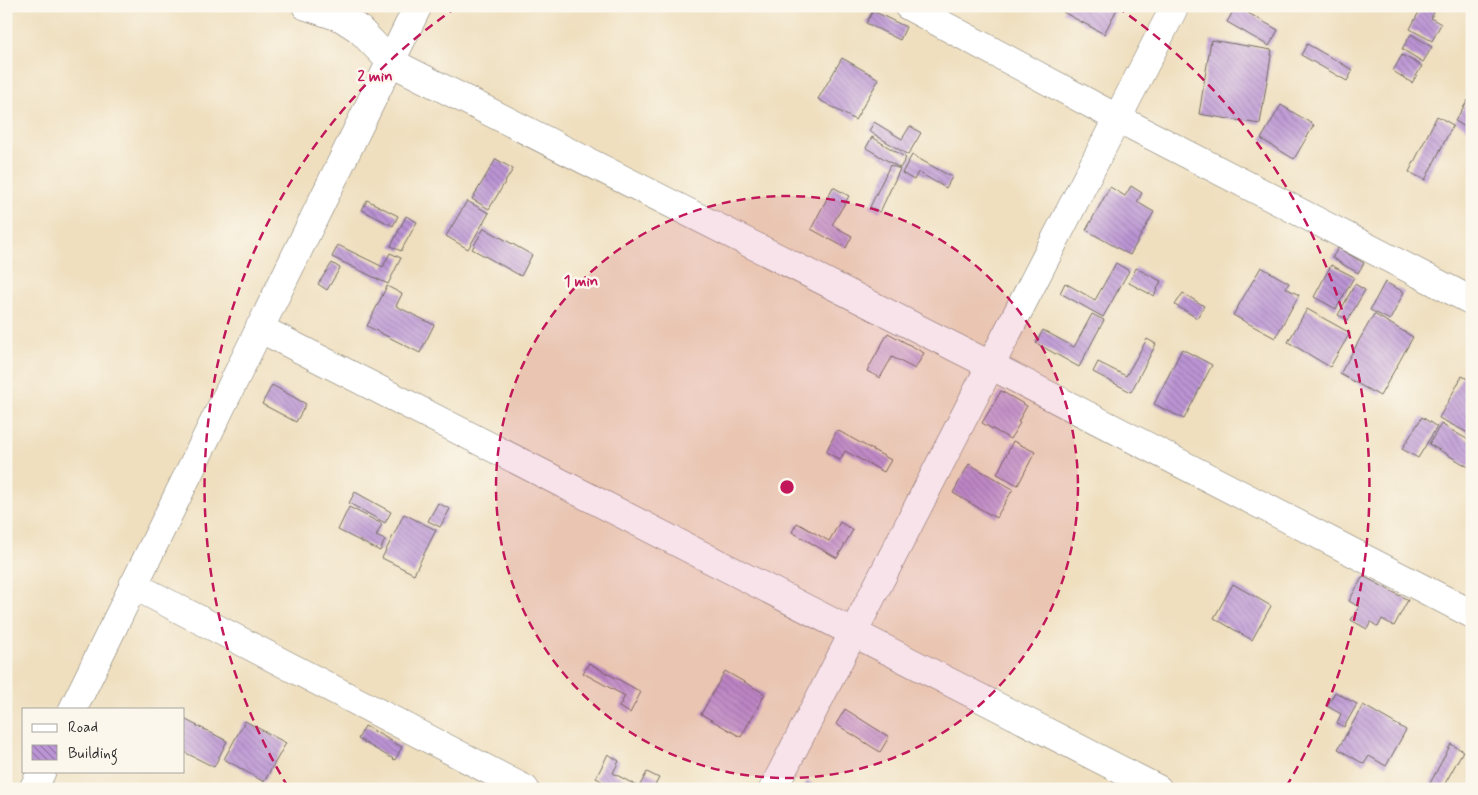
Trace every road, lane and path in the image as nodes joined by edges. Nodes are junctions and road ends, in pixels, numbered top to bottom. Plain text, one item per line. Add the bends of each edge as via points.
1 (306, 6) edge
2 (418, 6) edge
3 (908, 6) edge
4 (1175, 6) edge
5 (391, 62) junction
6 (1118, 118) junction
7 (1472, 301) edge
8 (260, 328) junction
9 (990, 365) junction
10 (133, 585) junction
11 (1472, 614) edge
12 (853, 632) junction
13 (73, 708) edge
14 (42, 772) edge
15 (33, 789) edge
16 (525, 789) edge
17 (772, 789) edge
18 (1158, 789) edge

1 - 5 street via 342,18 359,29
2 - 5 street
3 - 6 street
4 - 6 street
5 - 8 street
5 - 9 street
6 - 7 street
6 - 9 street
8 - 10 street
8 - 12 street
9 - 11 street
9 - 12 street
10 - 13 street
10 - 16 street
12 - 17 street
12 - 18 street
14 - 15 street

